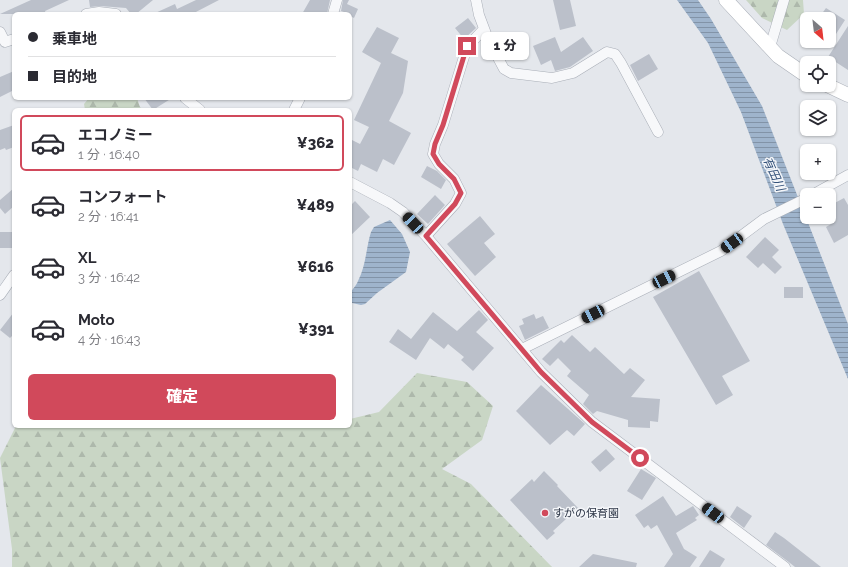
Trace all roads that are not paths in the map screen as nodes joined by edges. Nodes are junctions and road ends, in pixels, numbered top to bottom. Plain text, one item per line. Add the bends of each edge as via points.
1 (337, 0) edge
2 (476, 0) edge
3 (726, 0) edge
4 (784, 0) edge
5 (334, 12) edge
6 (484, 29) junction
7 (0, 32) edge
8 (12, 40) edge
9 (770, 47) junction
10 (800, 71) edge
11 (836, 89) edge
12 (848, 95) edge
13 (188, 100) edge
14 (198, 108) edge
15 (658, 132) dead end
16 (848, 175) edge
17 (352, 183) edge
18 (825, 188) edge
19 (800, 201) edge
20 (426, 236) junction
21 (12, 278) edge
22 (0, 295) edge
23 (522, 349) junction
24 (785, 567) edge

1 - 5 street
2 - 6 street
3 - 9 street
4 - 9 street
6 - 15 street via 504,69 511,73 552,78 573,73 607,52 615,54
6 - 20 street via 467,46 433,154 454,179 461,193 455,204
7 - 8 street via 5,42
9 - 10 street
11 - 12 street
13 - 14 street
16 - 18 street
17 - 20 street via 403,212
19 - 23 street via 764,219 721,251
20 - 23 street
21 - 22 street
23 - 24 street via 541,372 592,422

